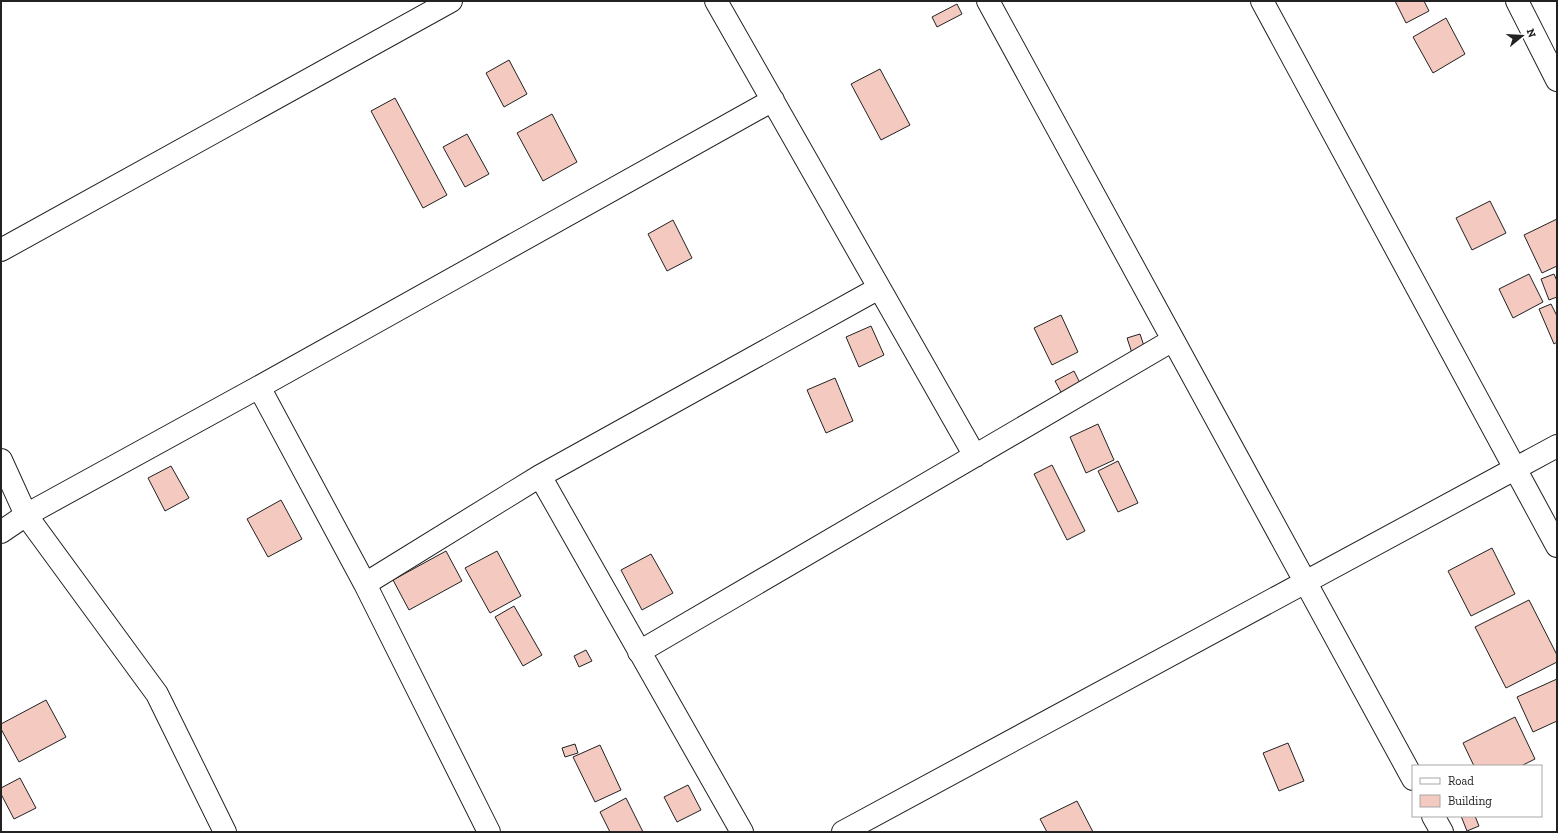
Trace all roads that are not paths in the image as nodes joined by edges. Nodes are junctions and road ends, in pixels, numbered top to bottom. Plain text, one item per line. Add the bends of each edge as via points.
1 (451, 1) edge
2 (716, 1) edge
3 (988, 1) edge
4 (1262, 1) edge
5 (1517, 1) edge
6 (1557, 80) edge
7 (773, 100) junction
8 (1, 250) edge
9 (879, 288) junction
10 (1173, 340) junction
11 (259, 387) junction
12 (1557, 446) edge
13 (975, 456) junction
14 (1, 460) edge
15 (1515, 469) junction
16 (540, 476) junction
17 (26, 515) junction
18 (1, 532) edge
19 (1557, 546) edge
20 (1305, 582) junction
21 (365, 584) junction
22 (639, 652) junction
23 (1412, 777) edge
24 (1434, 817) edge
25 (225, 832) edge
26 (489, 832) edge
27 (742, 832) edge
28 (843, 832) edge
29 (1442, 832) edge

1 - 8 street
2 - 7 street
3 - 10 street
4 - 15 street
5 - 6 street
7 - 9 street
7 - 11 street
9 - 13 street
9 - 16 street
10 - 13 street
10 - 20 street
11 - 17 street
11 - 21 street
12 - 15 street
13 - 22 street
14 - 17 street
15 - 19 street
15 - 20 street
16 - 21 street
16 - 22 street
17 - 18 street
17 - 25 street via 157,694
20 - 23 street
20 - 28 street
21 - 26 street
22 - 27 street
24 - 29 street

